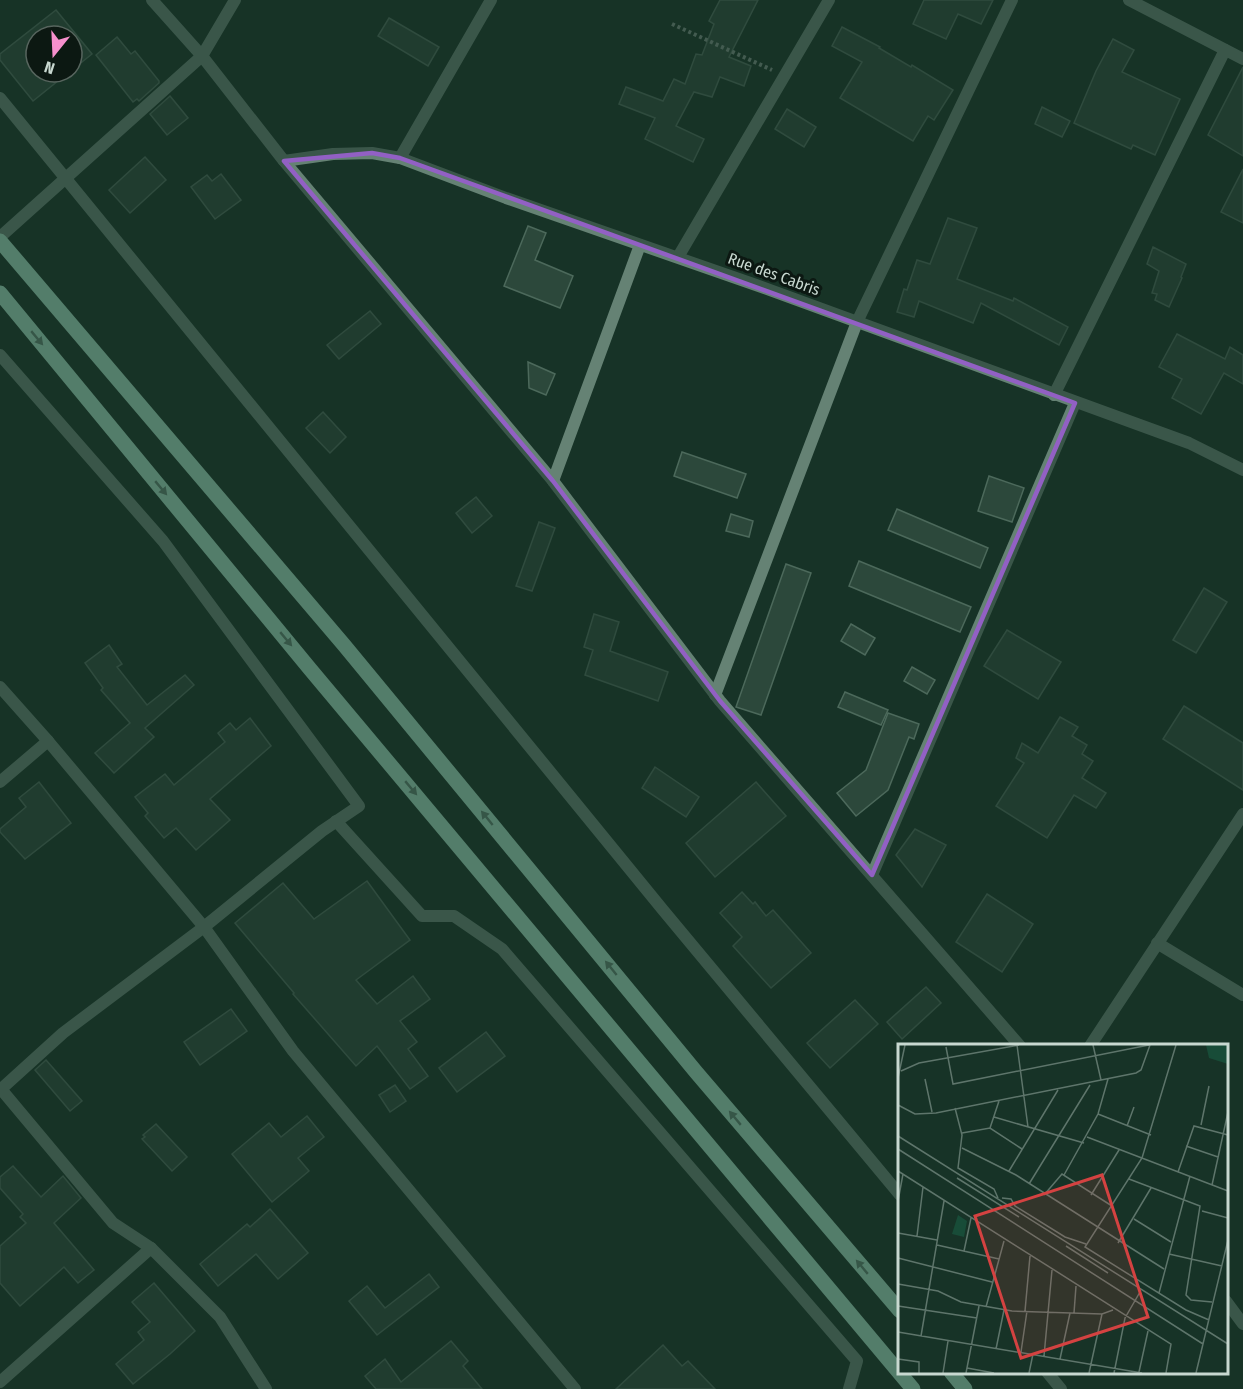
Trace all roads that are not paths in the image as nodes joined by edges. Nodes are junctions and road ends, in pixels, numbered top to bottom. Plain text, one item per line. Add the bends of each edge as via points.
1 (152, 0) edge
2 (235, 0) edge
3 (491, 0) edge
4 (829, 0) edge
5 (1012, 0) edge
6 (1129, 0) edge
7 (1225, 50) junction
8 (202, 56) junction
9 (1243, 58) edge
10 (0, 98) edge
11 (400, 158) junction
12 (284, 160) junction
13 (66, 178) junction
14 (0, 239) edge
15 (640, 245) junction
16 (678, 257) junction
17 (0, 293) edge
18 (857, 322) junction
19 (0, 355) edge
20 (1054, 394) junction
21 (1075, 403) junction
22 (1243, 470) edge
23 (553, 481) junction
24 (0, 687) edge
25 (715, 695) junction
26 (48, 741) junction
27 (0, 782) edge
28 (1243, 814) edge
29 (336, 821) junction
30 (872, 875) junction
31 (204, 927) junction
32 (1157, 943) junction
33 (1243, 995) edge
34 (1018, 1044) edge
35 (1091, 1044) edge
36 (1, 1089) edge
37 (898, 1193) edge
38 (151, 1248) junction
39 (1228, 1302) edge
40 (898, 1309) edge
41 (1243, 1324) edge
42 (898, 1371) edge
43 (900, 1374) edge
44 (953, 1374) edge
45 (1049, 1374) edge
46 (0, 1382) edge
47 (570, 1387) edge
48 (266, 1389) edge
49 (849, 1389) edge
50 (913, 1389) edge
51 (965, 1389) edge
52 (1061, 1389) edge

1 - 8 street
2 - 8 street
3 - 11 street
4 - 16 street
5 - 18 street
6 - 7 street
7 - 9 street
7 - 20 street
8 - 12 street
8 - 13 street
10 - 13 street
11 - 12 street, Rue des Cabris via 372,153
11 - 15 street, Rue des Cabris
12 - 23 street
13 - 14 street
13 - 37 street
40 -> 14 main road
15 - 16 street, Rue des Cabris
15 - 23 street
16 - 18 street, Rue des Cabris
17 -> 42 main road
18 - 20 street, Rue des Cabris
18 - 25 street
19 - 29 street via 163,541 359,806
20 - 21 street, Rue des Cabris
21 - 22 street, Rue des Cabris via 1189,443
21 - 30 street
23 - 25 street
24 - 26 street
25 - 30 street
26 - 27 street
26 - 31 street
28 - 32 street
29 - 31 street
29 - 49 street via 422,916 454,916 502,949 857,1361
30 - 34 street
31 - 36 street via 63,1033
31 - 47 street via 293,1051
32 - 33 street
32 - 35 street
36 - 38 street via 113,1223
38 - 46 street
38 - 48 street via 220,1317
39 - 41 street
43 -> 50 main road
44 - 51 main road
45 - 52 street

